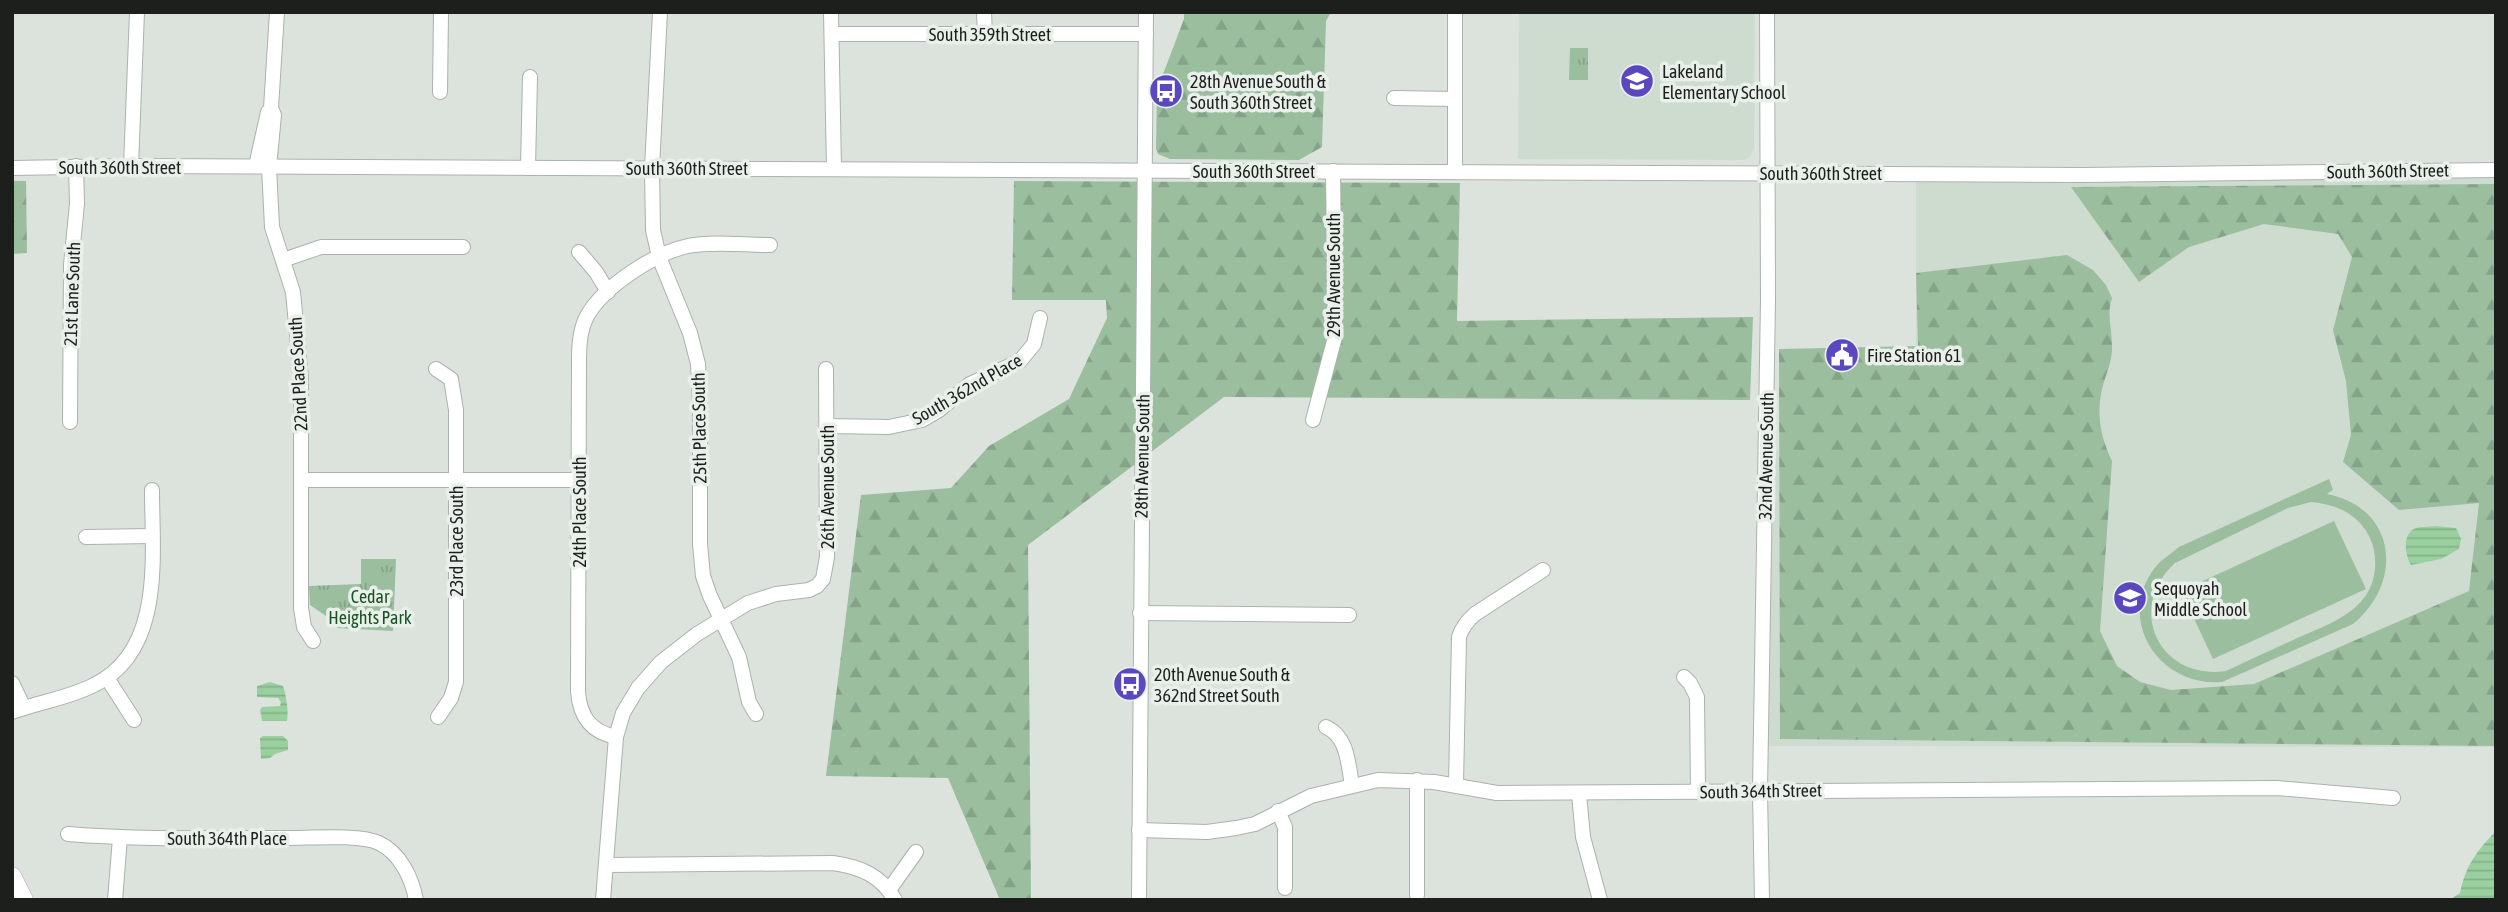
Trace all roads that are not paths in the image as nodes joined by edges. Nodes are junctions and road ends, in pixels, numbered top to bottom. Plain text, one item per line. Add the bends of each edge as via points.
1 (137, 12) edge
2 (276, 12) edge
3 (441, 12) edge
4 (660, 12) edge
5 (831, 12) edge
6 (984, 12) edge
7 (1146, 12) edge
8 (1455, 12) edge
9 (1767, 12) edge
10 (834, 34) junction
11 (1146, 34) junction
12 (985, 35) junction
13 (530, 77) dead end
14 (440, 92) dead end
15 (1394, 98) dead end
16 (1455, 99) junction
17 (76, 166) junction
18 (131, 166) junction
19 (263, 167) junction
20 (12, 168) edge
21 (528, 168) junction
22 (652, 168) junction
23 (834, 169) junction
24 (1145, 170) junction
25 (2496, 170) edge
26 (1333, 171) junction
27 (1455, 171) junction
28 (1766, 173) junction
29 (770, 245) dead end
30 (463, 247) dead end
31 (579, 252) dead end
32 (659, 257) junction
33 (283, 260) junction
34 (608, 292) junction
35 (1040, 318) dead end
36 (436, 369) dead end
37 (826, 369) dead end
38 (1313, 420) dead end
39 (70, 422) dead end
40 (827, 426) junction
41 (456, 479) junction
42 (302, 480) junction
43 (579, 480) junction
44 (152, 490) dead end
45 (152, 536) junction
46 (86, 537) dead end
47 (1543, 570) dead end
48 (1140, 613) junction
49 (1349, 615) dead end
50 (720, 618) junction
51 (313, 641) dead end
52 (1684, 677) dead end
53 (107, 678) junction
54 (12, 683) edge
55 (18, 710) edge
56 (756, 714) dead end
57 (438, 717) dead end
58 (134, 720) dead end
59 (1326, 727) dead end
60 (616, 737) junction
61 (1417, 780) junction
62 (1456, 784) junction
63 (1352, 785) junction
64 (1760, 791) junction
65 (1699, 792) junction
66 (1579, 794) junction
67 (2393, 797) dead end
68 (1278, 811) junction
69 (1139, 830) junction
70 (68, 834) dead end
71 (120, 838) junction
72 (916, 852) dead end
73 (607, 865) junction
74 (12, 876) edge
75 (1285, 888) dead end
76 (892, 895) edge
77 (1417, 895) dead end
78 (24, 900) edge
79 (115, 900) edge
80 (416, 900) edge
81 (603, 900) edge
82 (1139, 900) edge
83 (1600, 900) edge
84 (1762, 900) edge

1 - 18 street
2 - 19 street, 22nd Place South via 274,115
3 - 14 street
4 - 22 street, 25th Place South
5 - 10 street
6 - 12 street
7 - 11 street, 28th Avenue South
8 - 16 street
9 - 28 street, 32nd Avenue South
10 - 12 street, South 359th Street
10 - 23 street
11 - 12 street, South 359th Street
11 - 24 street, 28th Avenue South
13 - 21 street
15 - 16 street
16 - 27 street
17 - 18 street, South 360th Street
17 - 20 street, South 360th Street
17 - 39 street, 21st Lane South
18 - 19 street, South 360th Street
19 - 21 street, South 360th Street
19 - 33 street, 22nd Place South via 273,234
21 - 22 street, South 360th Street
22 - 23 street, South 360th Street
22 - 32 street, 25th Place South via 652,222
23 - 24 street, South 360th Street
24 - 26 street, South 360th Street
24 - 48 street, 28th Avenue South
25 - 28 street, South 360th Street
26 - 27 street, South 360th Street
26 - 38 street, 29th Avenue South via 1335,338
27 - 28 street, South 360th Street
28 - 64 street, 32nd Avenue South
29 - 32 street, 24th Place South via 695,246
30 - 33 street via 321,247
31 - 34 street
32 - 34 street, 24th Place South
32 - 50 street, 25th Place South via 698,364 700,554 705,582
33 - 42 street, 22nd Place South via 293,292 299,355
34 - 43 street, 24th Place South via 588,314 580,343
35 - 40 street, South 362nd Place via 1034,344 1024,358 970,384 922,420 889,427
36 - 41 street, 23rd Place South via 451,379 456,397
37 - 40 street, 26th Avenue South
40 - 50 street, 26th Avenue South via 826,569 817,586 755,600
41 - 42 street
41 - 43 street
41 - 57 street, 23rd Place South via 456,682
42 - 51 street, 22nd Place South via 301,608 304,627
43 - 60 street, 24th Place South via 579,702 584,718 594,728
44 - 45 street
45 - 46 street
45 - 53 street via 147,617 129,654
47 - 62 street via 1475,614 1461,631
48 - 49 street
48 - 69 street, 28th Avenue South
50 - 56 street, 25th Place South via 739,657
50 - 60 street via 677,649 638,688
52 - 65 street via 1697,697
53 - 55 street
53 - 58 street
54 - 55 street
59 - 63 street via 1342,740
60 - 73 street
61 - 62 street, South 364th Street
61 - 63 street, South 364th Street
61 - 77 street
62 - 66 street, South 364th Street via 1497,793
63 - 68 street, South 364th Street
64 - 65 street, South 364th Street
64 - 67 street, South 364th Street via 2277,789
64 - 84 street, 32nd Avenue South
65 - 66 street, South 364th Street
66 - 83 street via 1583,838
68 - 69 street, South 364th Street via 1255,824 1222,831
68 - 75 street via 1285,827
69 - 82 street, 28th Avenue South
70 - 71 street, South 364th Place
71 - 79 street
71 - 80 street, South 364th Place via 371,841 384,846 407,871
72 - 76 street
73 - 76 street via 833,863 863,869
73 - 81 street
74 - 78 main road

